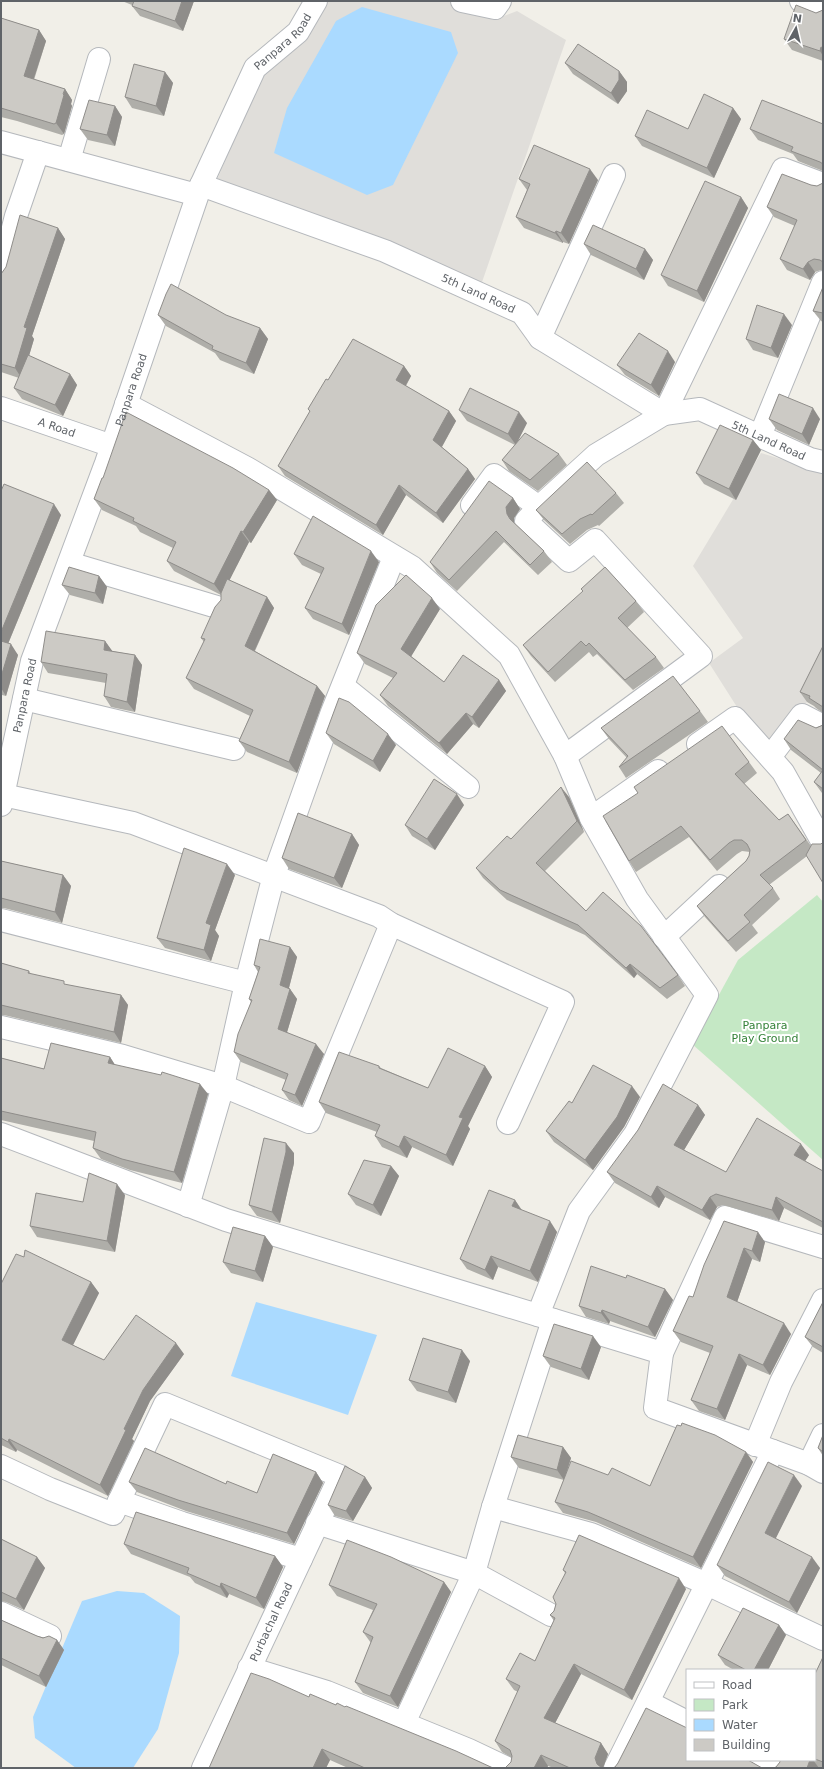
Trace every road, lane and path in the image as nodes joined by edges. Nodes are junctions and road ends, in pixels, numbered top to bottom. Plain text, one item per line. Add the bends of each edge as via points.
1 (316, 1) edge
2 (462, 1) edge
3 (500, 1) edge
4 (801, 1) edge
5 (823, 11) edge
6 (99, 59) dead end
7 (1, 142) edge
8 (38, 152) junction
9 (68, 160) junction
10 (614, 175) dead end
11 (823, 184) edge
12 (199, 190) junction
13 (8, 214) edge
14 (1, 275) edge
15 (823, 282) edge
16 (540, 338) junction
17 (126, 404) junction
18 (664, 414) junction
19 (3, 415) edge
20 (760, 436) junction
21 (112, 446) junction
22 (823, 462) edge
23 (539, 508) junction
24 (462, 519) edge
25 (434, 556) edge
26 (394, 557) junction
27 (69, 563) junction
28 (420, 575) junction
29 (217, 607) edge
30 (343, 686) junction
31 (24, 699) junction
32 (823, 726) edge
33 (234, 749) dead end
34 (565, 756) junction
35 (770, 757) junction
36 (468, 787) dead end
37 (2, 800) edge
38 (591, 818) junction
39 (823, 843) edge
40 (734, 873) edge
41 (274, 875) junction
42 (1, 920) edge
43 (391, 924) junction
44 (664, 937) junction
45 (246, 983) junction
46 (1, 1027) edge
47 (224, 1086) junction
48 (508, 1123) dead end
49 (1, 1134) edge
50 (188, 1206) junction
51 (823, 1247) edge
52 (823, 1300) edge
53 (545, 1317) junction
54 (662, 1353) junction
55 (823, 1435) edge
56 (764, 1448) junction
57 (1, 1466) edge
58 (816, 1468) edge
59 (119, 1500) junction
60 (493, 1507) junction
61 (317, 1523) junction
62 (301, 1559) junction
63 (474, 1573) junction
64 (707, 1584) junction
65 (1, 1613) edge
66 (551, 1615) edge
67 (50, 1636) edge
68 (823, 1639) edge
69 (250, 1668) junction
70 (648, 1702) junction
71 (686, 1721) edge
72 (404, 1723) junction
73 (762, 1761) edge
74 (203, 1768) edge
75 (507, 1768) edge
76 (615, 1768) edge
77 (776, 1768) edge

1 - 12 street, Panpara Road via 298,32 255,68
2 - 3 street via 495,8
4 - 5 street
6 - 9 street
7 - 8 street, 5th Land Road
8 - 9 street, 5th Land Road
8 - 13 street
9 - 12 street, 5th Land Road
10 - 16 street
11 - 18 street via 783,168
12 - 16 street, 5th Land Road via 385,251 522,313
12 - 17 street, Panpara Road
13 - 14 street
15 - 20 street
16 - 18 street, 5th Land Road
17 - 21 street, Panpara Road
17 - 26 street via 247,468
18 - 20 street, 5th Land Road via 700,409
18 - 23 street via 596,455
19 - 21 street, A Road
20 - 22 street, 5th Land Road via 810,459
21 - 27 street, Panpara Road
23 - 24 street via 494,475
23 - 34 street via 526,521 568,562 595,540 701,656
25 - 28 street
26 - 28 street
26 - 30 street
27 - 29 street
27 - 31 street, Panpara Road via 32,661
28 - 34 street via 509,655
30 - 36 street
30 - 41 street
31 - 33 street
31 - 37 street, Panpara Road
32 - 35 street via 802,715
34 - 38 street
35 - 38 street via 735,718
35 - 39 street via 784,772
37 - 41 street via 133,823 246,867
38 - 44 street via 637,899
40 - 44 street
41 - 43 street via 378,916
41 - 45 street
42 - 45 street
43 - 47 street via 309,1122
43 - 48 street via 563,1002
44 - 53 street via 707,995 635,1134 579,1210
45 - 47 street
46 - 47 street via 123,1056
47 - 50 street
49 - 50 street
50 - 53 street via 226,1220
51 - 54 street via 725,1217
52 - 56 street via 781,1382
53 - 54 street
53 - 60 street
54 - 56 street via 655,1408
55 - 58 street
56 - 58 street
56 - 64 street
57 - 59 street via 113,1514
59 - 61 street, Purbachal Road via 165,1404 340,1476
59 - 62 street via 182,1523
60 - 63 street
60 - 64 street via 592,1534
61 - 62 street, Purbachal Road
61 - 63 street
62 - 69 street, Purbachal Road
63 - 66 street
63 - 72 street
64 - 68 street
64 - 70 street
65 - 67 street
69 - 72 street via 327,1692
69 - 74 street, Purbachal Road
70 - 71 street
70 - 76 street
72 - 75 street
73 - 77 street

